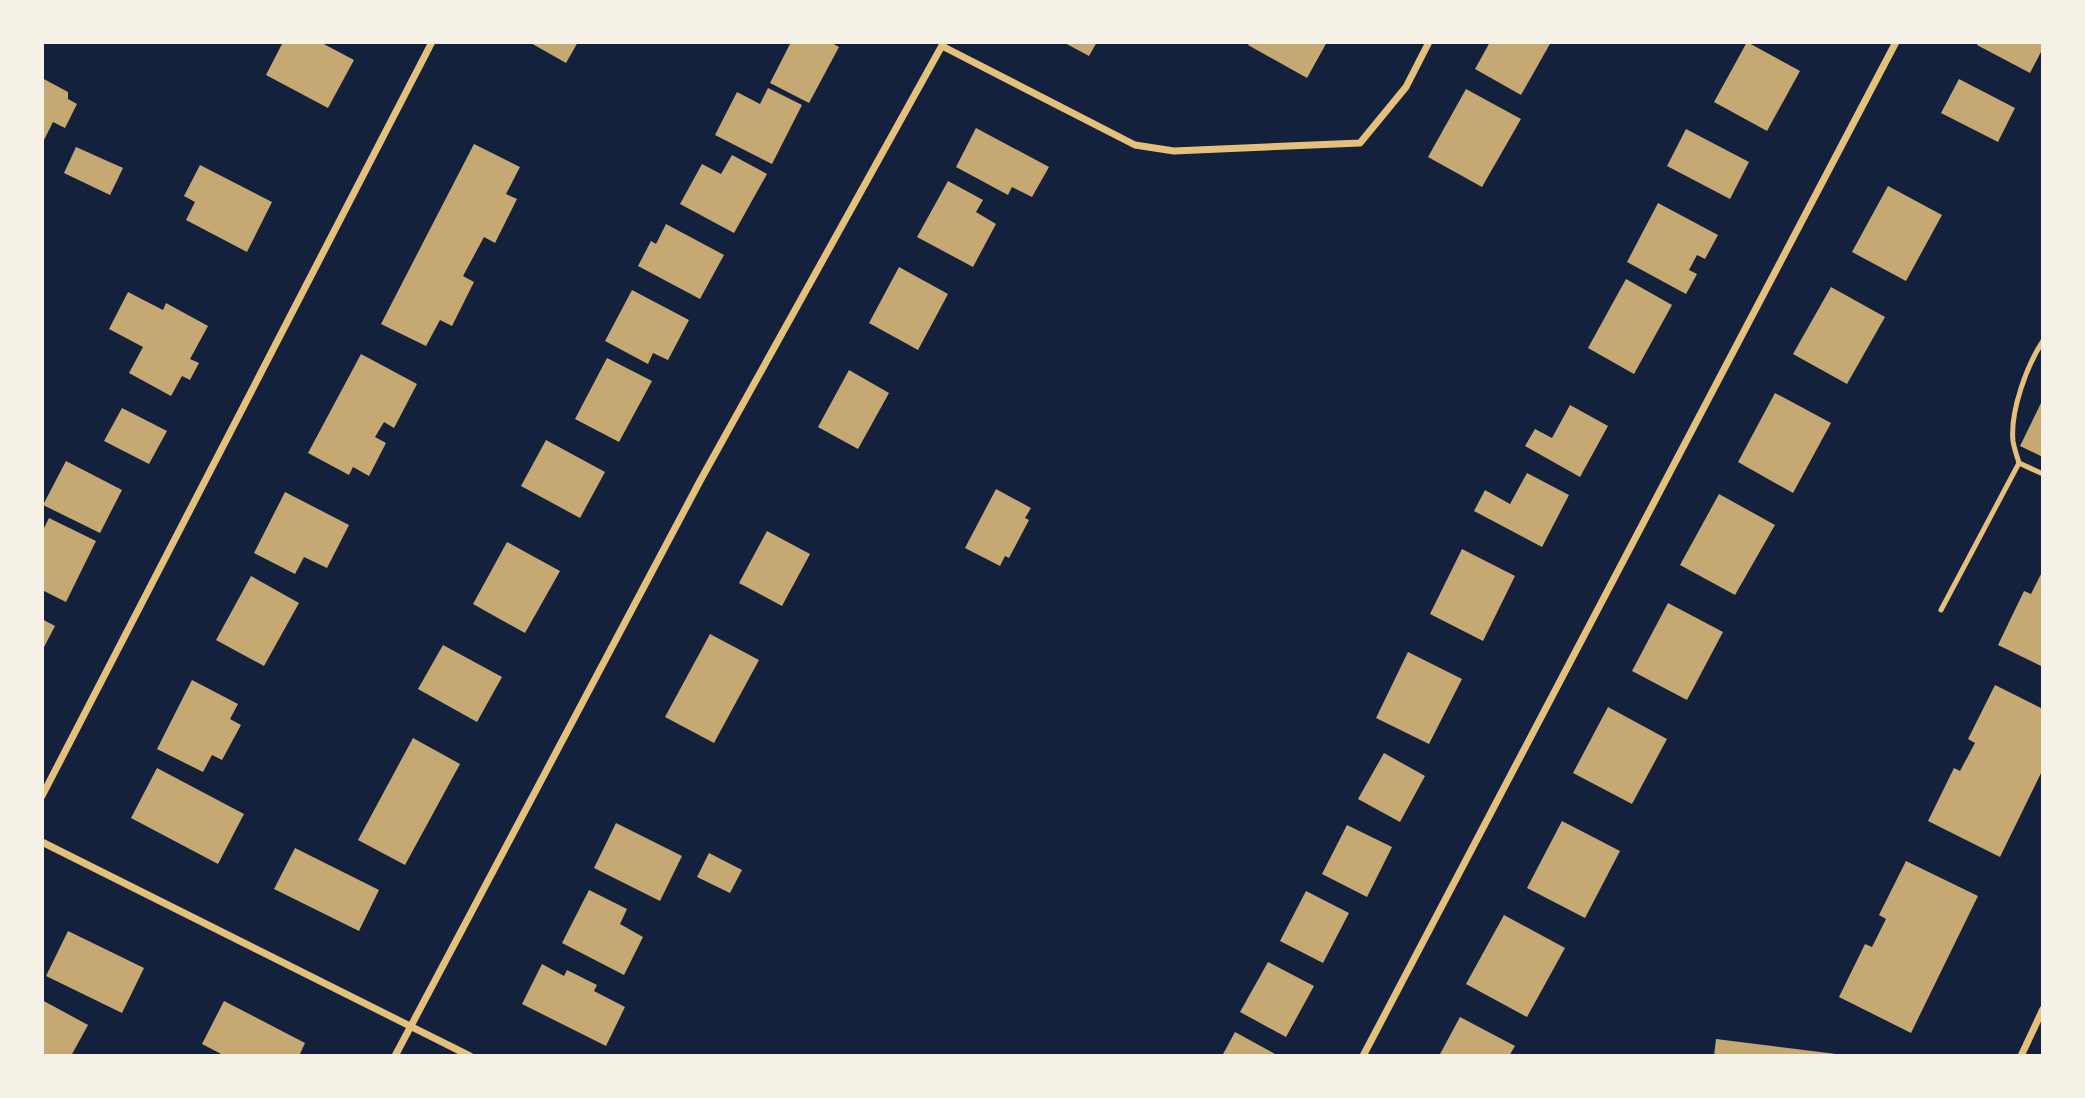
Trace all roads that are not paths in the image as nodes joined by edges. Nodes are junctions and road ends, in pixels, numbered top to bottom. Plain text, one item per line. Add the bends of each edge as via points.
1 (432, 42) edge
2 (1429, 42) edge
3 (1896, 42) edge
4 (943, 44) edge
5 (2043, 341) edge
6 (2019, 463) junction
7 (2043, 474) edge
8 (1941, 610) dead end
9 (42, 796) edge
10 (42, 842) edge
11 (2043, 1009) edge
12 (411, 1026) junction
13 (396, 1056) edge
14 (470, 1056) edge
15 (1363, 1056) edge
16 (2021, 1056) edge

1 - 9 street
2 - 4 street via 1406,87 1360,143 1174,151 1135,145
3 - 15 street
4 - 12 street via 699,481
5 - 6 lane via 2014,412 2013,442
6 - 7 lane
6 - 8 lane
10 - 12 street
11 - 16 street
12 - 13 street
12 - 14 street

